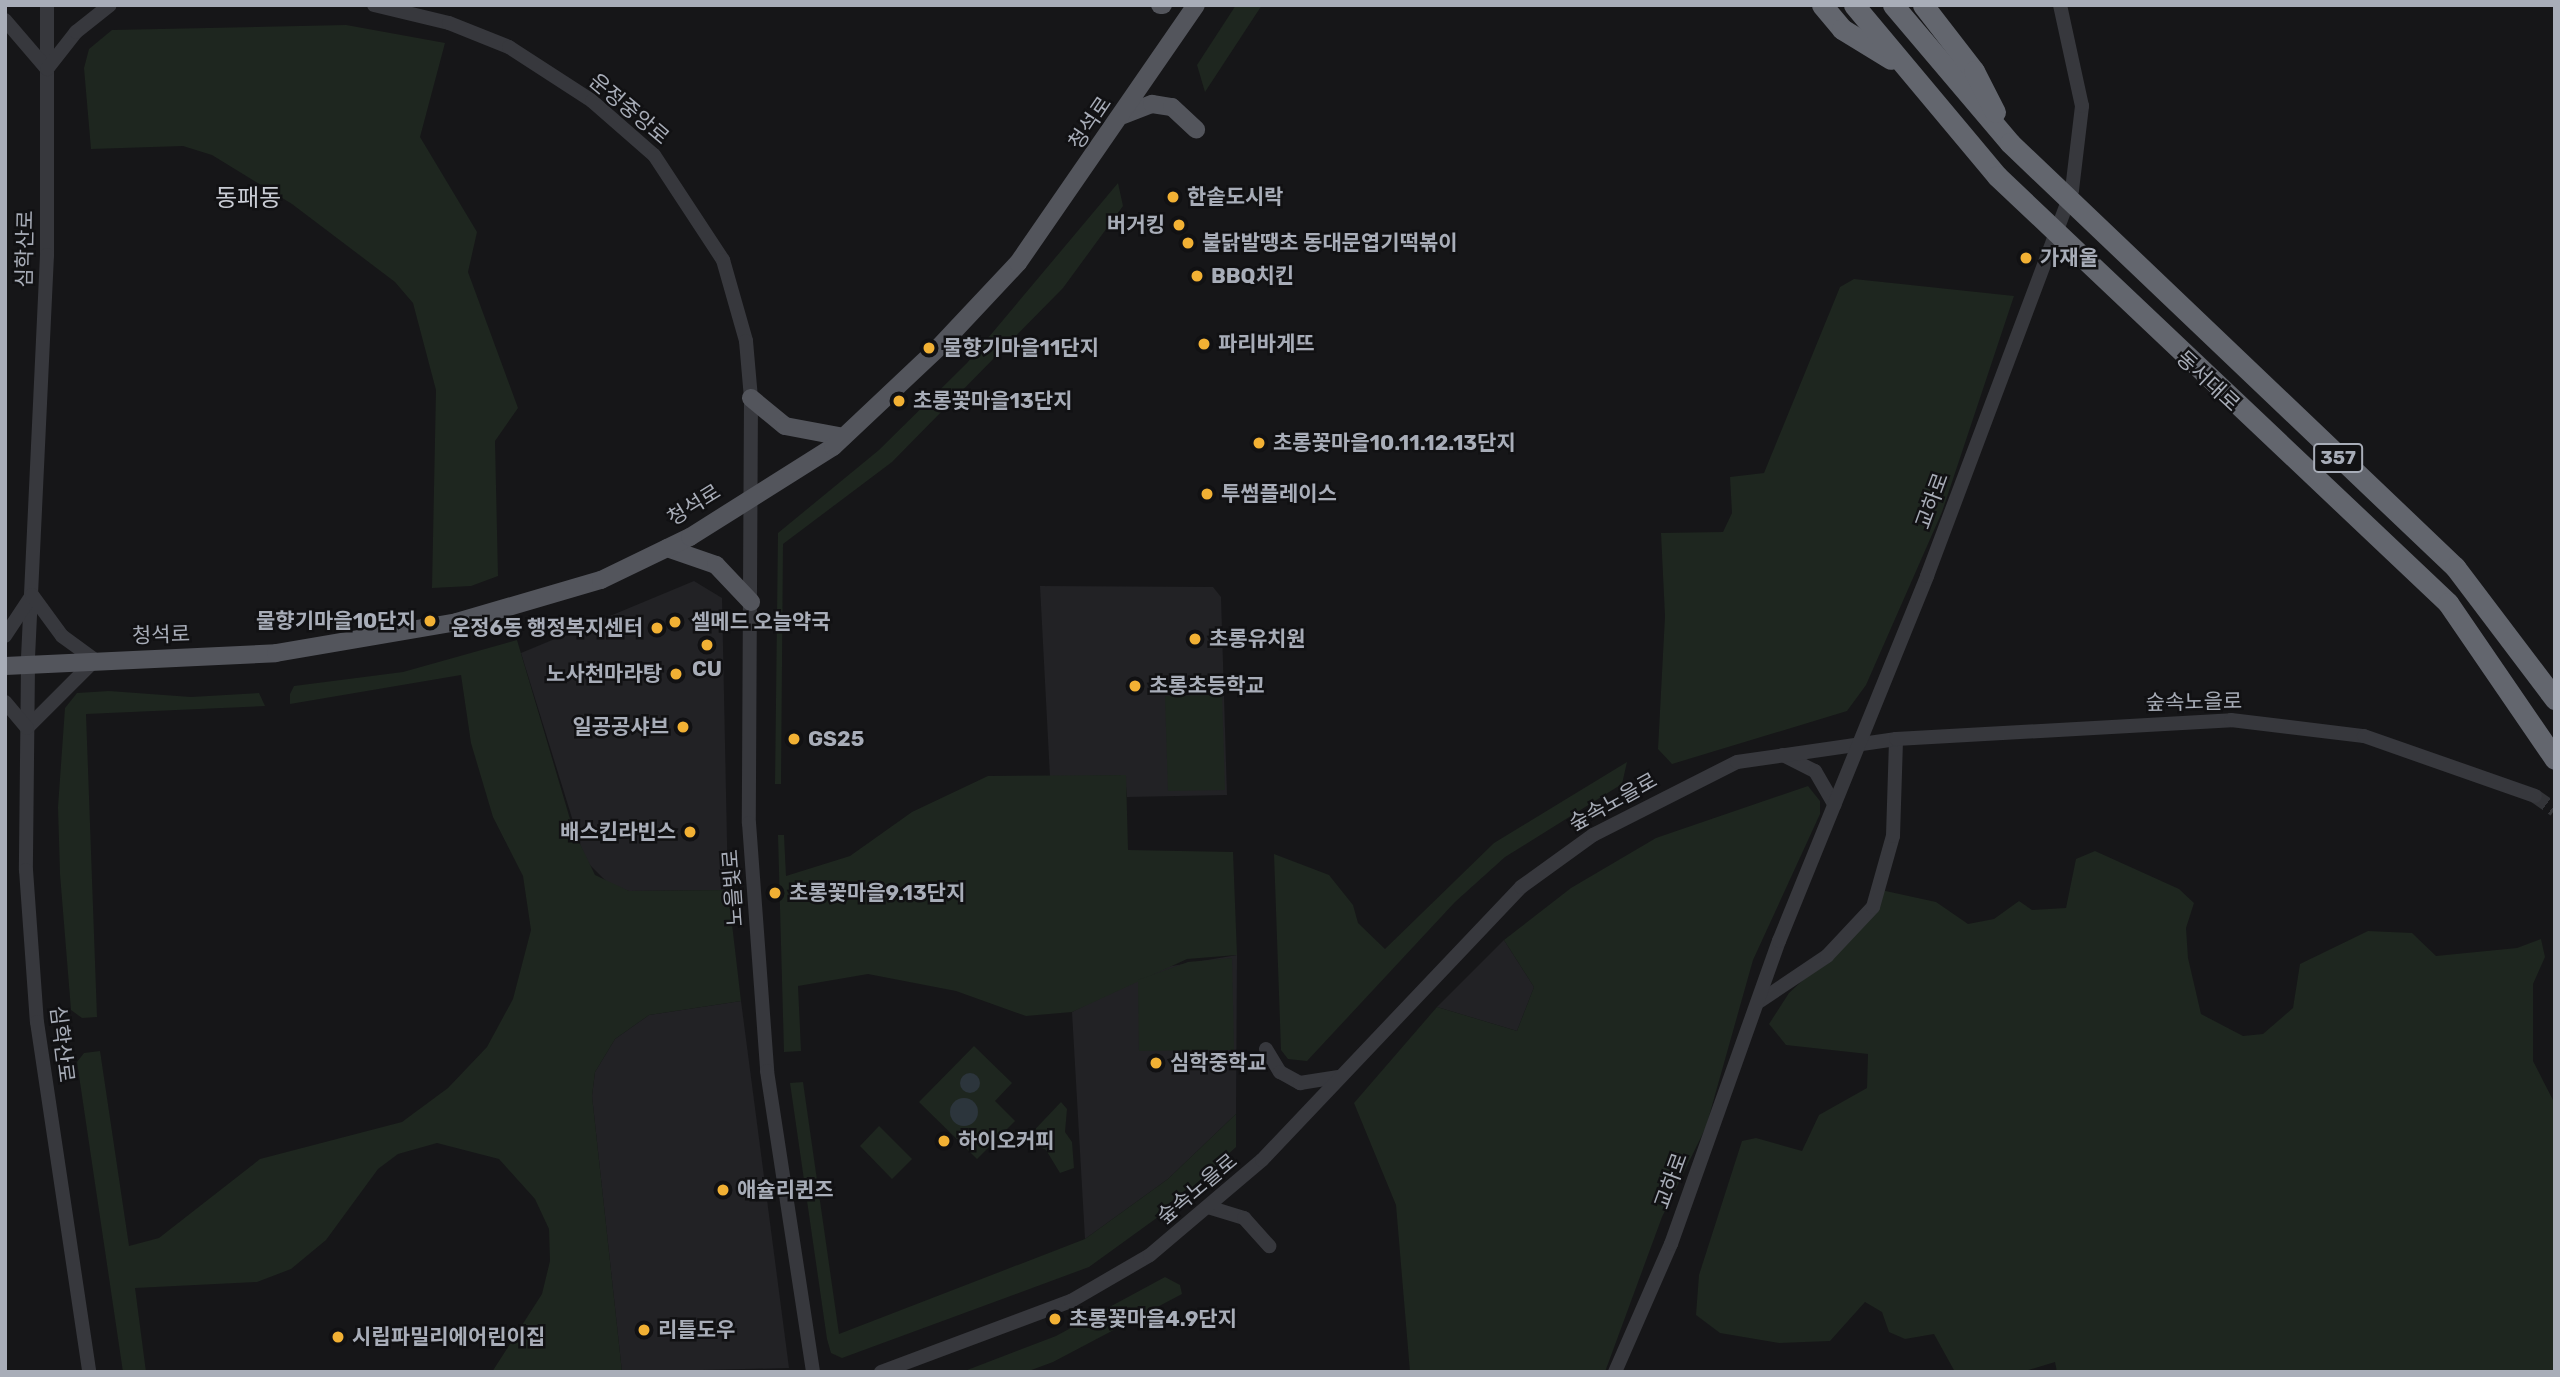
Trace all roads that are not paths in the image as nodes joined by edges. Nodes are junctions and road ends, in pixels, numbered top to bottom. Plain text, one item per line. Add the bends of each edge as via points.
1 (47, 5) edge
2 (110, 5) edge
3 (374, 5) edge
4 (1196, 5) edge
5 (1822, 5) edge
6 (1854, 5) edge
7 (1893, 5) edge
8 (1923, 5) edge
9 (2060, 5) edge
10 (5, 20) edge
11 (47, 69) junction
12 (1908, 69) junction
13 (1123, 115) junction
14 (1196, 129) dead end
15 (2010, 143) junction
16 (751, 398) junction
17 (843, 437) junction
18 (753, 495) junction
19 (667, 548) junction
20 (32, 595) junction
21 (751, 602) junction
22 (5, 636) edge
23 (95, 660) junction
24 (28, 665) junction
25 (5, 666) edge
26 (2555, 699) edge
27 (5, 702) edge
28 (27, 728) junction
29 (1896, 739) junction
30 (1859, 745) junction
31 (1783, 755) junction
32 (2555, 759) edge
33 (2535, 796) tunnel mouth
34 (1835, 805) junction
35 (1760, 1001) junction
36 (1266, 1049) dead end
37 (1339, 1077) junction
38 (1209, 1207) junction
39 (1269, 1246) dead end
40 (89, 1372) edge
41 (813, 1372) edge
42 (881, 1372) edge
43 (1615, 1372) edge

1 - 11 street, 심학산로
2 - 11 street via 76,32
3 - 16 street, 운정중앙로 via 449,23 509,47 592,102 654,155 723,260 747,341
4 - 13 main road, 청석로
5 - 12 highway via 1842,29
6 - 12 highway, 동서대로 / 357
7 - 15 highway, 동서대로 / 357
8 - 15 highway via 1975,71
9 - 30 street, 교하로 via 2082,106 2072,190
10 - 11 street
11 - 20 street, 심학산로 via 47,255
12 - 32 highway, 동서대로 / 357 via 1997,176 2448,603
13 - 14 main road via 1152,104 1172,107
13 - 17 main road, 청석로 via 1018,263
15 - 26 highway, 동서대로 / 357 via 2455,567
16 - 17 main road via 785,426
16 - 18 street, 노을빛로
17 - 18 main road, 청석로
18 - 19 main road, 청석로
18 - 21 street, 노을빛로
19 - 21 main road via 716,565
19 - 23 main road, 청석로 via 601,580 444,624 276,653
20 - 22 street
20 - 23 street via 62,636
20 - 24 street, 심학산로
21 - 41 street, 노을빛로 via 749,823 767,1071
23 - 24 main road, 청석로
23 - 28 street
24 - 25 main road, 청석로
24 - 28 street, 심학산로
27 - 28 street
28 - 40 street, 심학산로 via 26,870 37,1022
29 - 30 street, 숲속노을로
29 - 33 street, 숲속노을로 via 2231,720 2298,725 2438,757
29 - 35 street via 1893,836 1873,907 1827,956
30 - 31 street, 숲속노을로
30 - 34 street, 교하로
31 - 34 street via 1815,771
31 - 37 street, 숲속노을로 via 1737,762 1549,864 1491,914
34 - 35 street, 교하로
35 - 43 street, 교하로 via 1671,1244
36 - 37 street via 1280,1072 1300,1083
37 - 38 street, 숲속노을로
38 - 39 street via 1244,1218
38 - 42 street, 숲속노을로 via 1101,1287

